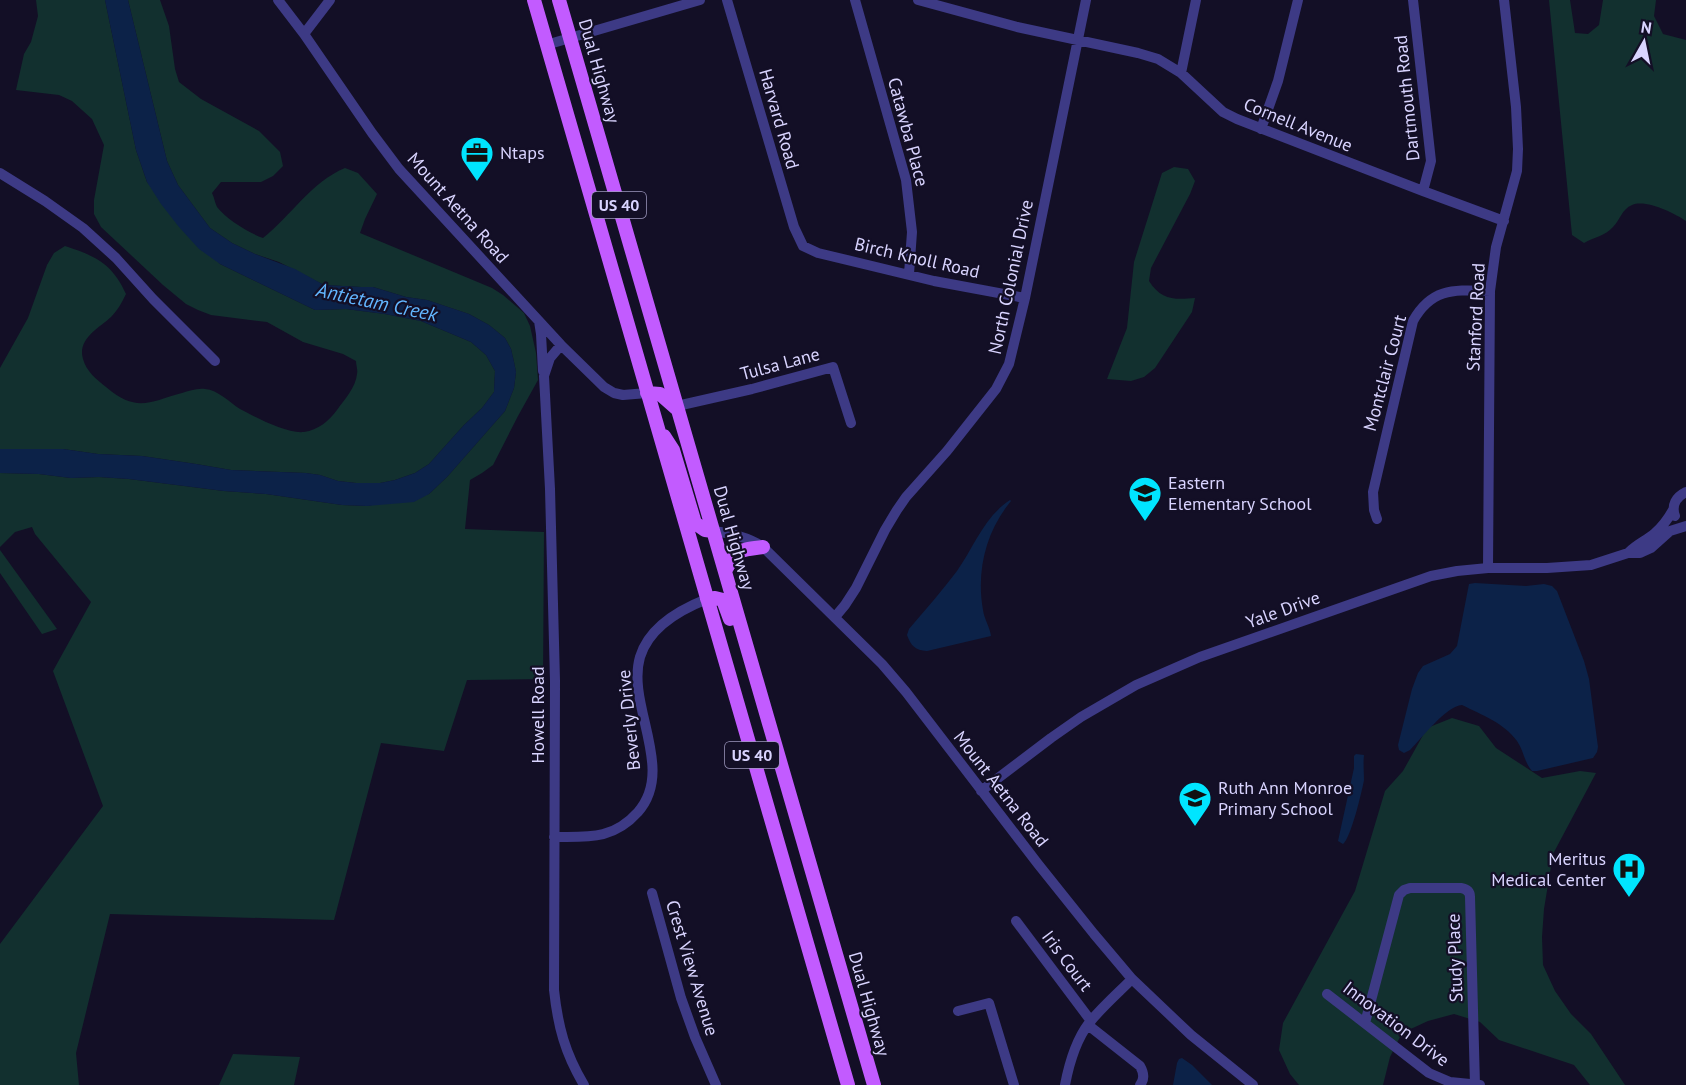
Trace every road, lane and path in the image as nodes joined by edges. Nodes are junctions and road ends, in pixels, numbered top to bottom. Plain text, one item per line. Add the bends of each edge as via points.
1 (278, 0) edge
2 (330, 0) edge
3 (534, 0) edge
4 (559, 0) edge
5 (700, 0) edge
6 (727, 0) edge
7 (855, 0) edge
8 (923, 0) edge
9 (1086, 0) edge
10 (1196, 0) edge
11 (1298, 0) edge
12 (1413, 0) edge
13 (1504, 0) edge
14 (304, 34) junction
15 (571, 39) junction
16 (1077, 41) junction
17 (546, 45) junction
18 (1181, 73) junction
19 (1261, 129) junction
20 (0, 173) edge
21 (1423, 191) junction
22 (1504, 221) junction
23 (803, 246) joint
24 (909, 274) junction
25 (1490, 291) junction
26 (1025, 298) junction
27 (539, 320) junction
28 (561, 345) junction
29 (215, 361) dead end
30 (665, 367) junction
31 (642, 374) junction
32 (544, 376) junction
33 (647, 393) junction
34 (678, 408) junction
35 (851, 423) dead end
36 (656, 424) junction
37 (1686, 492) edge
38 (1673, 510) junction
39 (1377, 519) dead end
40 (1686, 526) edge
41 (713, 531) junction
42 (1686, 534) edge
43 (1662, 540) junction
44 (762, 547) junction
45 (1628, 553) junction
46 (1488, 568) junction
47 (725, 571) junction
48 (706, 599) junction
49 (835, 616) junction
50 (772, 735) junction
51 (981, 791) junction
52 (554, 837) junction
53 (652, 893) dead end
54 (1016, 921) dead end
55 (1132, 979) junction
56 (1328, 994) dead end
57 (958, 1011) dead end
58 (1090, 1023) junction
59 (1365, 1023) junction
60 (584, 1085) edge
61 (716, 1085) edge
62 (848, 1085) edge
63 (874, 1085) edge
64 (1014, 1085) edge
65 (1065, 1085) edge
66 (1140, 1085) edge
67 (1253, 1085) edge
68 (1475, 1085) edge
69 (1480, 1085) edge

1 - 14 street, Mount Aetna Road
2 - 14 street
3 - 17 main road, US 40
4 - 15 main road, Dual Highway / US 40
5 - 15 street
6 - 23 street, Harvard Road
7 - 24 street, Catawba Place via 906,180 912,232
8 - 16 street, Cornell Avenue
9 - 16 street, North Colonial Drive
10 - 18 street
11 - 19 street via 1278,81
12 - 21 street, Dartmouth Road via 1431,161
13 - 22 street, Stanford Road via 1518,149 1517,171
14 - 27 street, Mount Aetna Road via 399,169
15 - 17 street
15 - 30 main road, Dual Highway / US 40
16 - 18 street, Cornell Avenue via 1158,59
16 - 26 street, North Colonial Drive
17 - 31 main road, US 40
18 - 19 street, Cornell Avenue via 1223,112
19 - 21 street, Cornell Avenue
20 - 29 street via 83,228
21 - 22 street, Cornell Avenue
22 - 25 street, Stanford Road
23 - 24 street, Birch Knoll Road
24 - 26 street, Birch Knoll Road
25 - 39 street, Montclair Court via 1447,292 1434,297 1413,321 1373,492
25 - 46 street, Stanford Road
26 - 49 street, North Colonial Drive via 1004,377 902,504 856,588
27 - 28 street, Mount Aetna Road
27 - 32 street
28 - 32 street, Howell Road via 550,358
28 - 33 street, Mount Aetna Road via 614,393
30 - 31 main road
30 - 34 main road, Dual Highway / US 40
31 - 33 main road, US 40
32 - 52 street, Howell Road via 555,681
33 - 34 main road via 660,394
33 - 36 main road, US 40
34 - 35 street, Tulsa Lane via 833,367
34 - 41 main road, Dual Highway / US 40
36 - 41 main road via 673,450 695,524
36 - 48 main road, US 40
37 - 38 street, Yale Drive via 1677,498
38 - 40 street, Yale Drive
38 - 45 street, Yale Drive via 1653,535
40 - 43 street, Yale Drive via 1670,531
41 - 44 street, Mount Aetna Road via 741,536
41 - 47 main road, Dual Highway / US 40
42 - 43 street
43 - 45 street, Yale Drive via 1640,553
44 - 47 main road via 736,553
44 - 49 street, Mount Aetna Road
45 - 46 street, Yale Drive via 1591,565
46 - 51 street, Yale Drive via 1406,584 1164,672 1081,717
47 - 50 main road, Dual Highway / US 40
48 - 50 main road via 719,598 725,604 759,718
48 - 52 street, Beverly Drive via 687,606 658,628 639,660 640,695 652,759 647,800 632,819 612,832 590,837
48 - 62 main road, US 40
49 - 51 street, Mount Aetna Road via 906,692
50 - 63 main road, Dual Highway / US 40
51 - 55 street, Mount Aetna Road
52 - 60 street, Howell Road via 556,1010 564,1045
53 - 61 street, Crest View Avenue via 681,998
54 - 58 street, Iris Court
55 - 58 street
55 - 67 street, Mount Aetna Road via 1191,1035
56 - 59 street, Innovation Drive
57 - 64 street via 989,1003
58 - 65 street via 1073,1057
58 - 66 street, Iris Court via 1140,1066 1144,1077
59 - 68 street, Innovation Drive via 1434,1076 1455,1084
59 - 68 street, Study Place via 1400,894 1410,888 1466,889 1470,897
68 - 69 street, Innovation Drive

